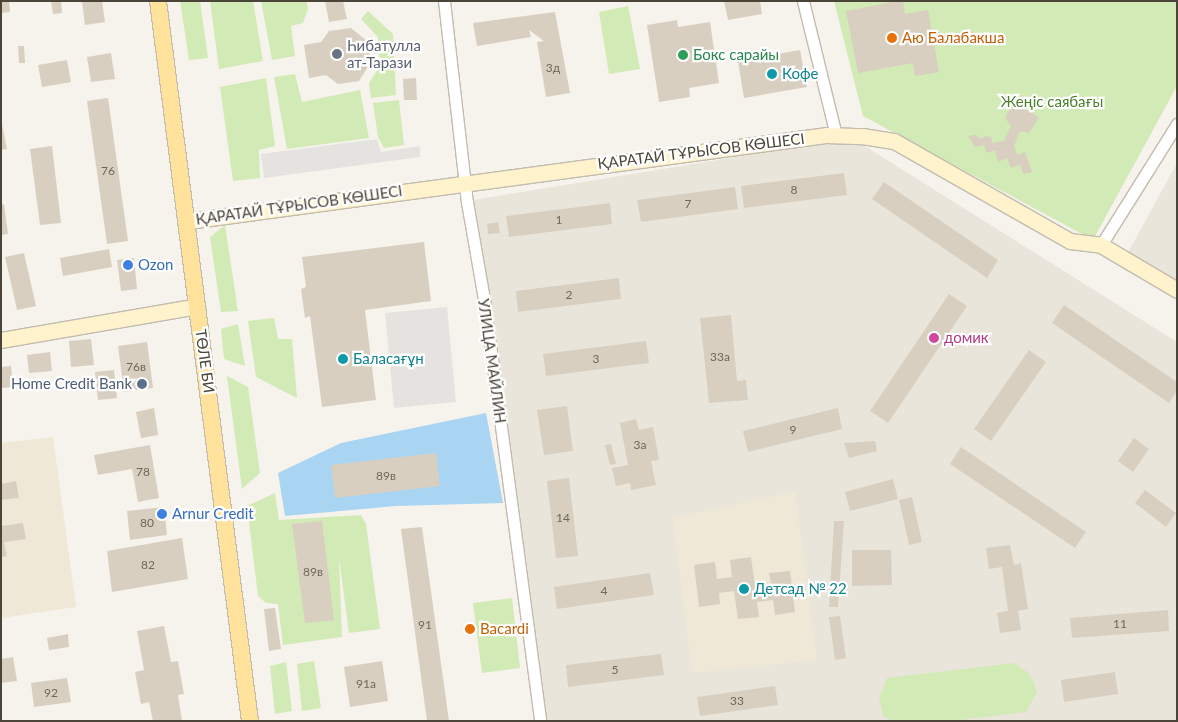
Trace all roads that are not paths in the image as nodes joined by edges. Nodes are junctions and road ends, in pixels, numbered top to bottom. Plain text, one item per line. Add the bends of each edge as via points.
1 (158, 1) edge
2 (444, 1) edge
3 (803, 1) edge
4 (1177, 124) edge
5 (836, 135) junction
6 (465, 182) junction
7 (188, 221) junction
8 (1101, 244) junction
9 (1177, 290) edge
10 (196, 306) junction
11 (1, 340) edge
12 (250, 721) edge
13 (540, 721) edge

1 - 7 main road, ТӨЛЕ БИ
2 - 6 street, УЛИЦА МАЙЛИН
3 - 5 street
4 - 8 street
5 - 6 main road, ҚАРАТАЙ ТҰРЫСОВ КӨШЕСІ
5 - 8 main road, ҚАРАТАЙ ТҰРЫСОВ КӨШЕСІ via 894,141 1070,241
6 - 7 main road, ҚАРАТАЙ ТҰРЫСОВ КӨШЕСІ
6 - 13 street, УЛИЦА МАЙЛИН via 484,299
7 - 10 main road, ТӨЛЕ БИ
8 - 9 main road, ҚАРАТАЙ ТҰРЫСОВ КӨШЕСІ
10 - 11 main road
10 - 12 main road, ТӨЛЕ БИ

